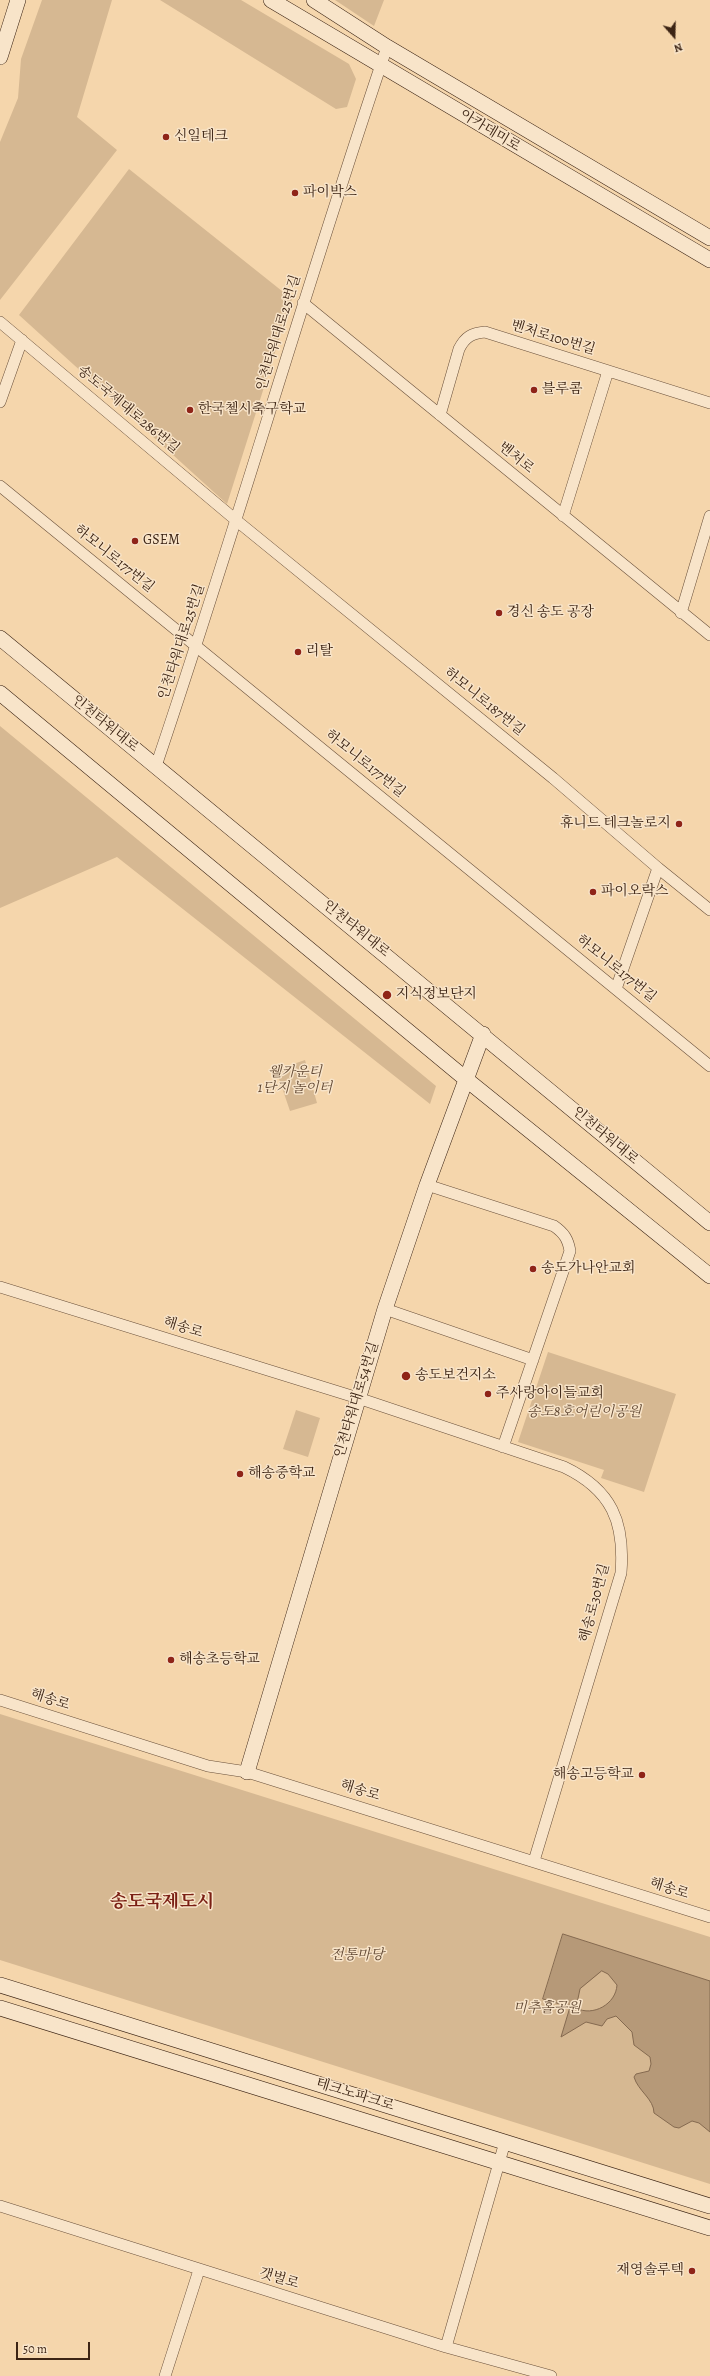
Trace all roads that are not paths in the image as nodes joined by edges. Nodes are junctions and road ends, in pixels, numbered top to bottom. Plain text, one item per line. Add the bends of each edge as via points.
1 (18, 0) edge
2 (272, 0) edge
3 (314, 0) edge
4 (387, 47) junction
5 (0, 57) edge
6 (380, 66) junction
7 (710, 238) edge
8 (710, 260) edge
9 (304, 302) junction
10 (0, 322) edge
11 (22, 340) junction
12 (608, 371) junction
13 (0, 402) edge
14 (710, 403) edge
15 (440, 415) junction
16 (0, 486) edge
17 (563, 516) junction
18 (710, 516) edge
19 (237, 521) junction
20 (681, 613) junction
21 (710, 635) edge
22 (0, 638) edge
23 (197, 646) junction
24 (0, 693) edge
25 (156, 766) junction
26 (658, 868) junction
27 (710, 910) edge
28 (616, 989) junction
29 (483, 1034) junction
30 (710, 1066) edge
31 (466, 1080) junction
32 (426, 1185) junction
33 (710, 1223) edge
34 (710, 1276) edge
35 (0, 1287) edge
36 (385, 1309) junction
37 (533, 1360) junction
38 (358, 1398) junction
39 (503, 1447) junction
40 (0, 1700) edge
41 (247, 1772) junction
42 (534, 1861) junction
43 (710, 1918) edge
44 (0, 1985) edge
45 (0, 2008) edge
46 (505, 2142) junction
47 (498, 2163) junction
48 (0, 2206) edge
49 (710, 2206) edge
50 (710, 2228) edge
51 (198, 2270) junction
52 (446, 2347) junction
53 (165, 2376) edge
54 (551, 2376) edge

1 - 5 main road
2 - 6 main road, 아카데미로
3 - 4 main road, 아카데미로
4 - 6 street, 인천타워대로25번길
4 - 7 main road, 아카데미로
6 - 8 main road, 아카데미로
6 - 9 street, 인천타워대로25번길
9 - 15 street, 벤처로
9 - 19 street, 인천타워대로25번길
10 - 11 street, 송도국제대로286번길
11 - 13 street
11 - 19 street, 송도국제대로286번길
12 - 14 street, 벤처로100번길
12 - 15 street, 벤처로100번길 via 486,332 474,333 464,339 459,349
12 - 17 street
15 - 17 street, 벤처로
16 - 23 street, 하모니로177번길
17 - 20 street, 벤처로
18 - 20 street
19 - 23 street, 인천타워대로25번길
19 - 26 street, 하모니로187번길 via 553,778
20 - 21 street, 벤처로
22 - 25 main road, 인천타워대로
23 - 25 street, 인천타워대로25번길
23 - 28 street, 하모니로177번길
24 - 31 main road
25 - 29 main road, 인천타워대로
26 - 27 street, 하모니로187번길
26 - 28 street
28 - 30 street, 하모니로177번길
29 - 31 main road, 인천타워대로54번길
29 - 33 main road, 인천타워대로
31 - 32 main road, 인천타워대로54번길
31 - 34 main road
32 - 36 main road, 인천타워대로54번길
32 - 37 street via 554,1226 566,1235 570,1251
35 - 38 street, 해송로
36 - 37 street
36 - 38 main road, 인천타워대로54번길
37 - 39 street
38 - 39 street, 해송로30번길
38 - 41 main road, 인천타워대로54번길
39 - 42 street, 해송로30번길 via 564,1467 591,1483 606,1498 614,1512 623,1543 621,1573
40 - 41 street, 해송로 via 208,1766
41 - 42 street, 해송로
42 - 43 street, 해송로
44 - 46 main road, 테크노파크로
45 - 47 main road, 테크노파크로
46 - 47 street
46 - 49 main road, 테크노파크로
47 - 50 main road, 테크노파크로
47 - 52 street
48 - 51 street, 갯벌로
51 - 52 street, 갯벌로
51 - 53 street
52 - 54 street, 갯벌로

